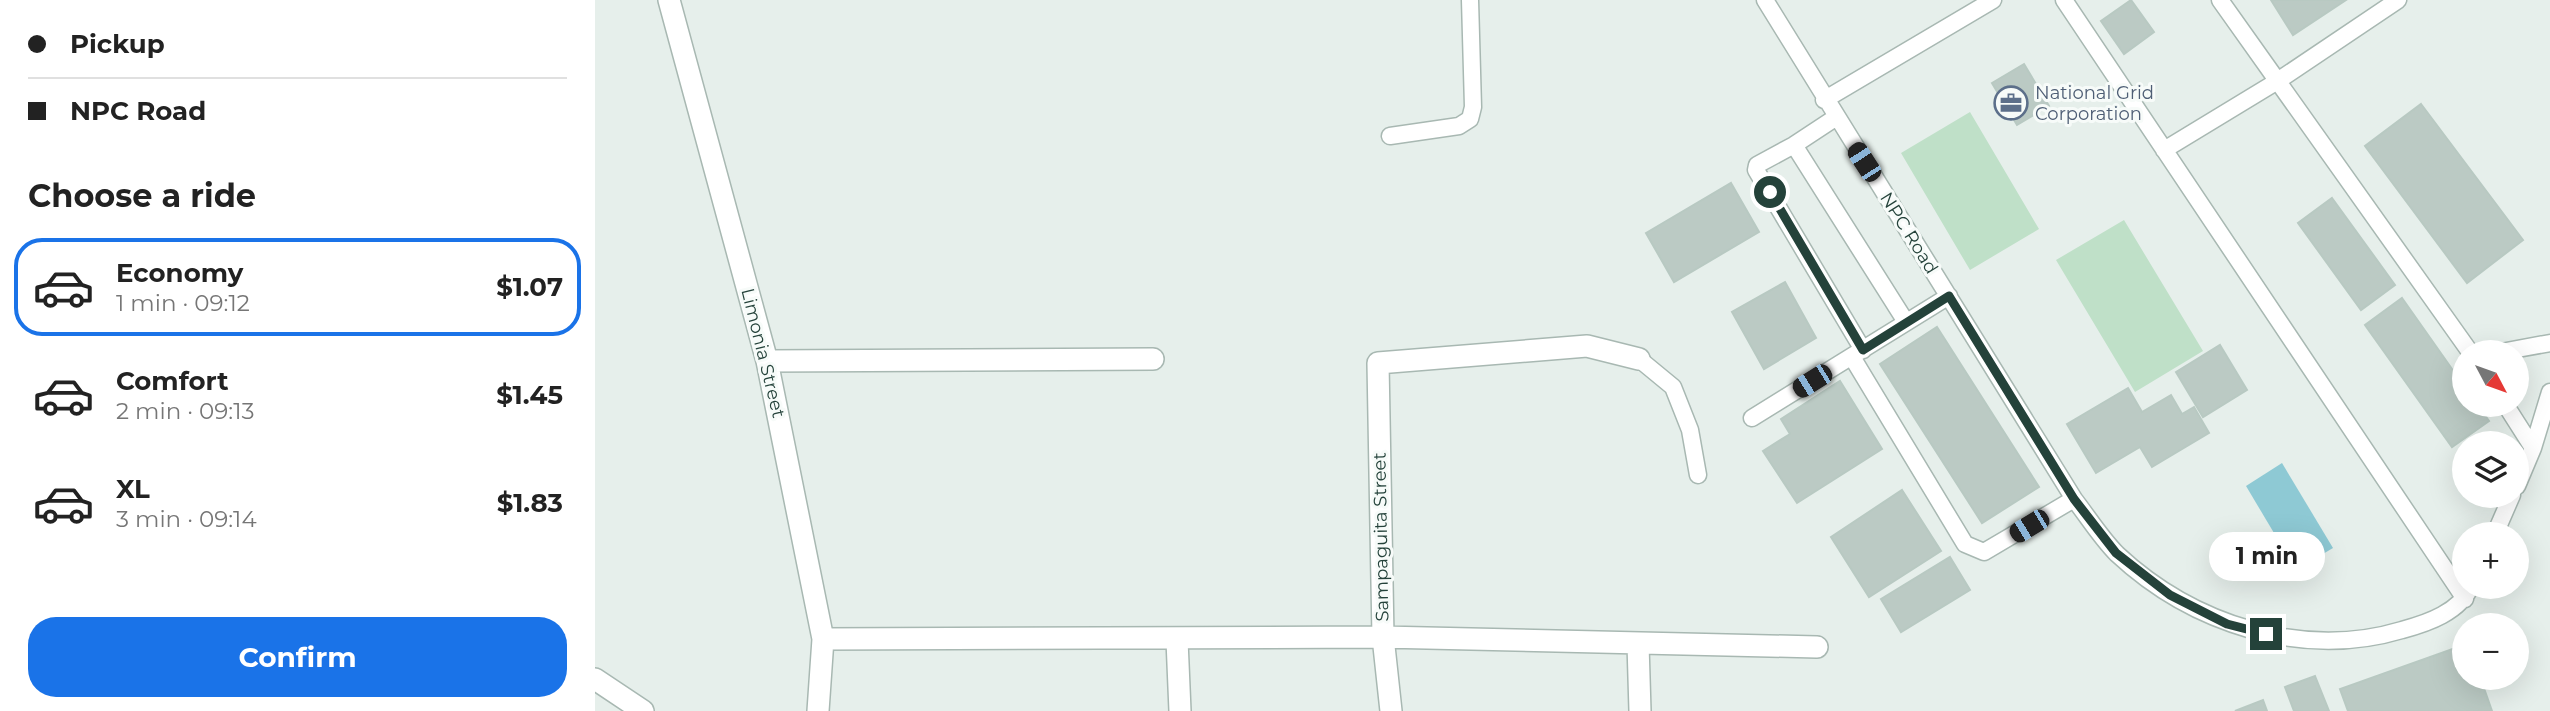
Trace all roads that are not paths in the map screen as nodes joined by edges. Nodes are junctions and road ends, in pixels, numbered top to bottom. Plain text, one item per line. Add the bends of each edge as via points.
1 (669, 0) edge
2 (1470, 0) edge
3 (1765, 0) edge
4 (1993, 0) edge
5 (2064, 0) edge
6 (2220, 0) edge
7 (2398, 0) edge
8 (2276, 82) junction
9 (1824, 100) junction
10 (1835, 118) junction
11 (1390, 136) dead end
12 (1794, 145) junction
13 (2164, 150) junction
14 (1949, 296) junction
15 (1906, 323) junction
16 (2461, 340) edge
17 (2550, 343) edge
18 (2529, 347) edge
19 (1857, 353) junction
20 (1153, 359) dead end
21 (1639, 359) joint
22 (767, 361) junction
23 (2550, 392) edge
24 (2513, 417) edge
25 (1752, 418) dead end
26 (2533, 448) junction
27 (2529, 457) edge
28 (1698, 475) dead end
29 (2074, 499) junction
30 (2452, 570) edge
31 (2460, 599) edge
32 (1383, 637) junction
33 (823, 639) junction
34 (1177, 640) junction
35 (1638, 644) junction
36 (1817, 647) dead end
37 (595, 679) edge
38 (643, 711) edge
39 (818, 711) edge
40 (1180, 711) edge
41 (1391, 711) edge
42 (1640, 711) edge

1 - 22 street, Limonia Street
2 - 11 lane via 1471,119 1459,126
3 - 9 lane, NPC Road
4 - 9 lane
5 - 13 lane
6 - 8 lane
7 - 8 lane
8 - 13 lane
8 - 16 lane
9 - 10 lane, NPC Road
10 - 12 lane
10 - 14 lane, NPC Road
12 - 15 lane
12 - 19 lane via 1757,165 1756,170
13 - 30 lane
14 - 15 lane
14 - 29 lane, NPC Road
15 - 19 lane
17 - 18 lane
19 - 25 lane
19 - 29 lane via 1965,544 1985,552
20 - 22 street
21 - 28 lane via 1673,387 1690,430
21 - 32 street, Sampaguita Street via 1587,346 1378,363
22 - 33 street, Limonia Street
23 - 26 lane
24 - 26 lane
26 - 27 lane
29 - 31 lane, NPC Road via 2116,553 2170,595 2227,624 2286,639 2370,640 2429,622
32 - 34 street
32 - 35 street
32 - 41 street, Sampaguita Street
33 - 34 street
33 - 39 street, Limonia Street
34 - 40 street
35 - 36 street
35 - 42 street
37 - 38 street

